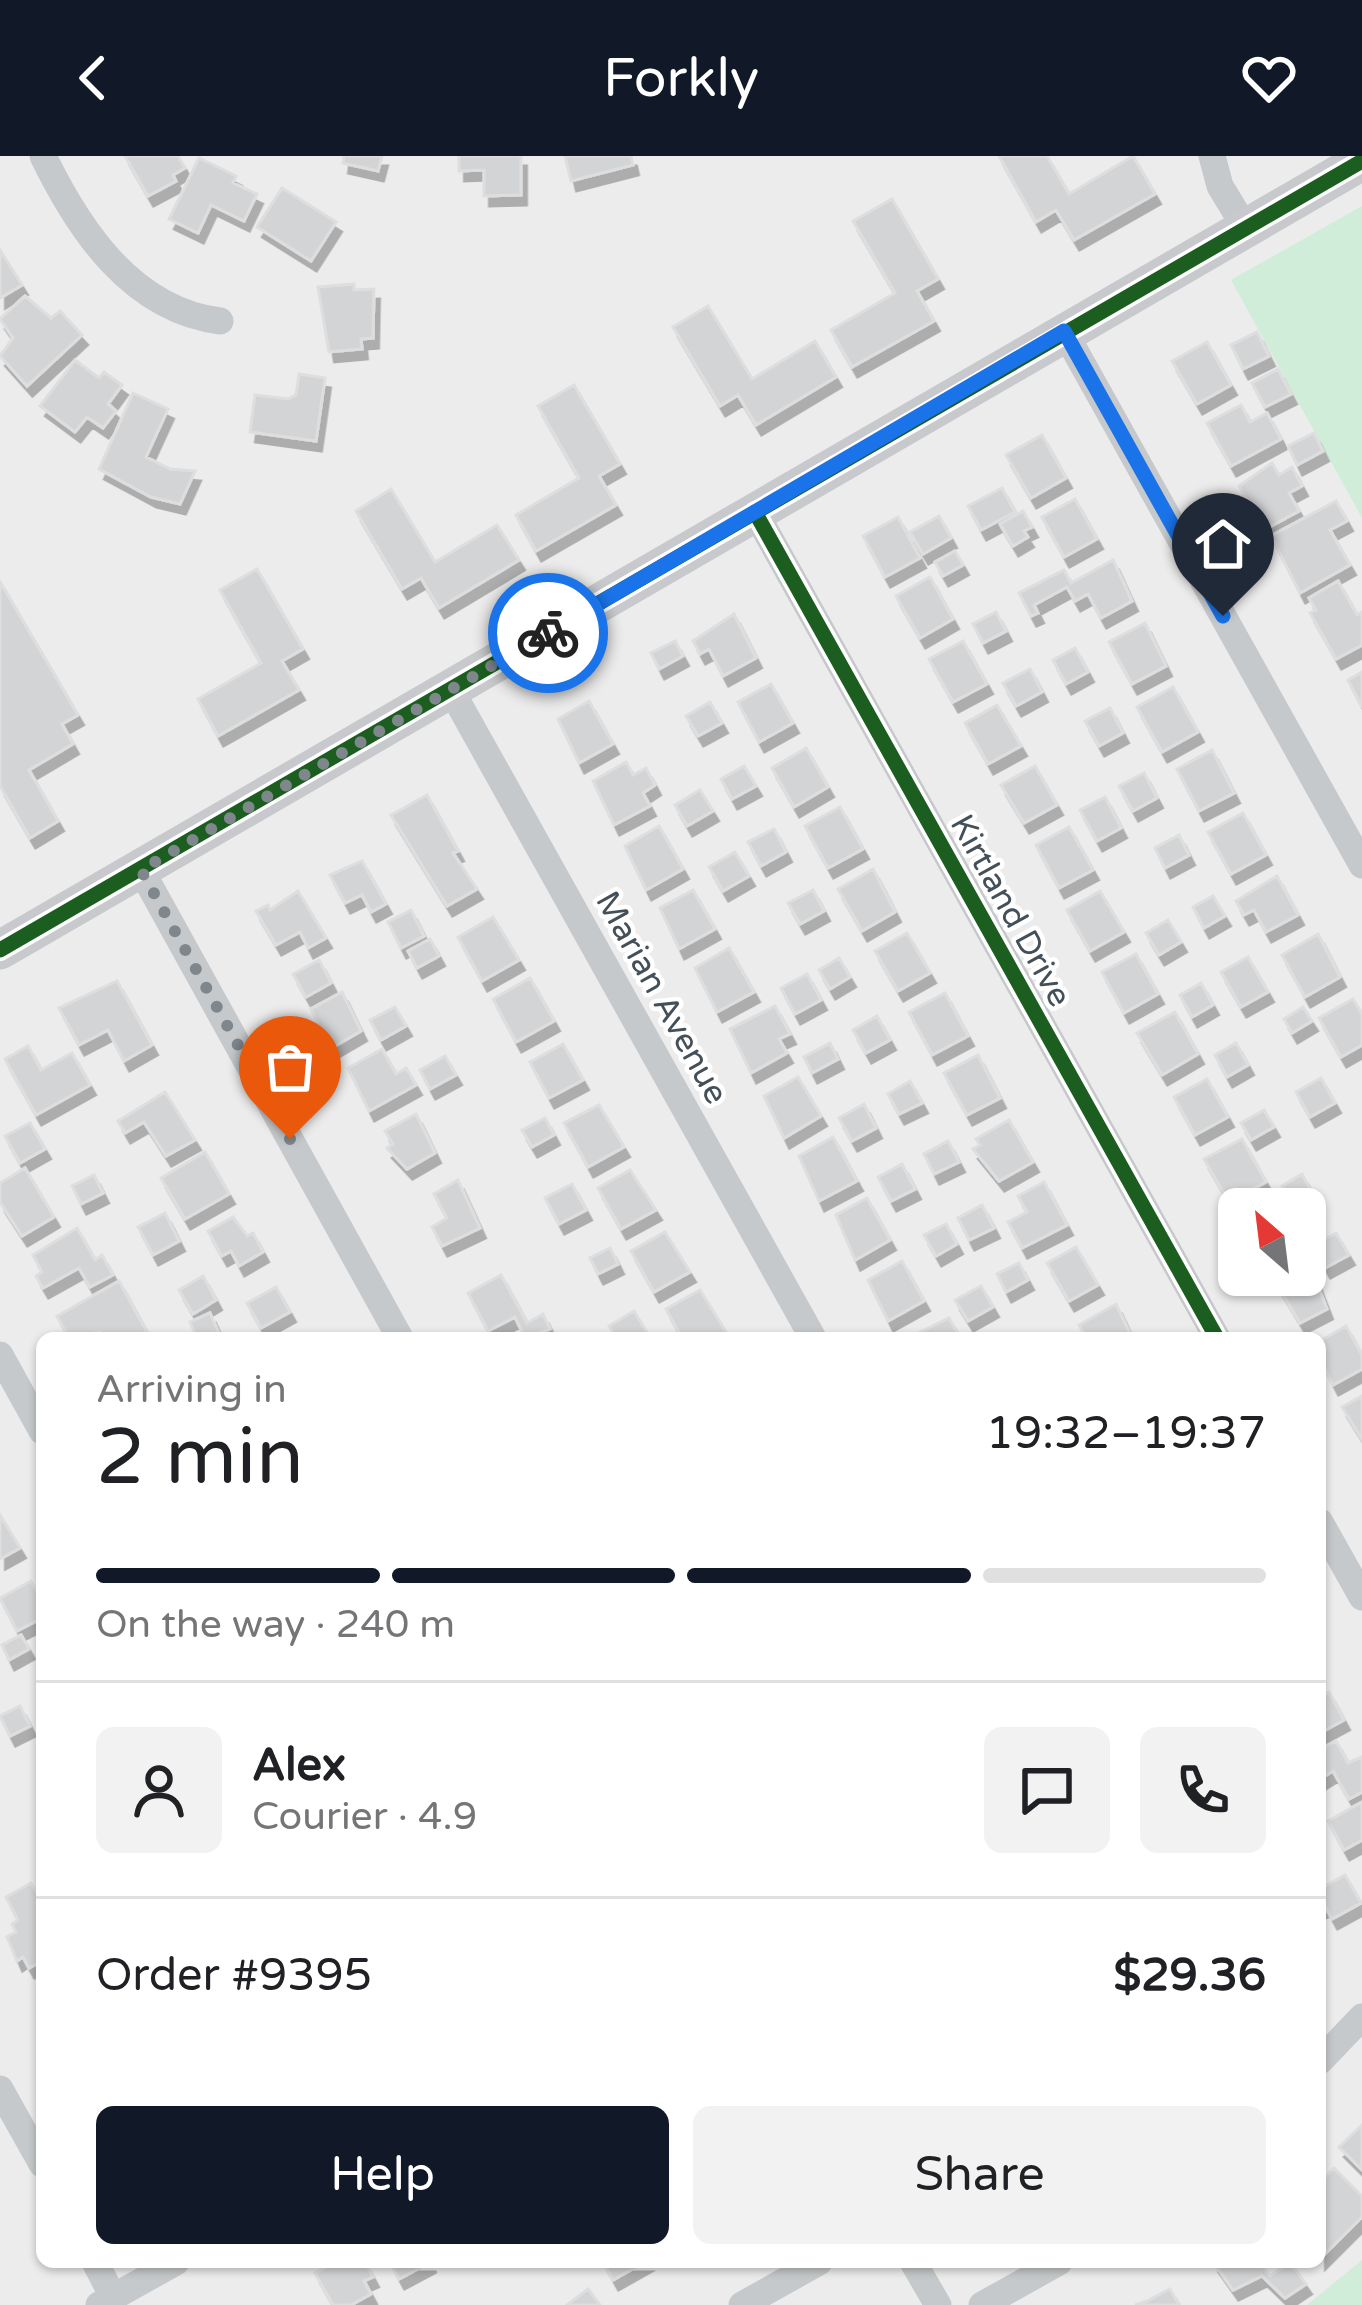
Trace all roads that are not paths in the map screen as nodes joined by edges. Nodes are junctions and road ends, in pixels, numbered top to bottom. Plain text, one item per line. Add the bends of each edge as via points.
1 (44, 156) edge
2 (1212, 156) edge
3 (1362, 161) edge
4 (1246, 229) junction
5 (220, 321) dead end
6 (1064, 331) junction
7 (755, 512) junction
8 (451, 690) junction
9 (1362, 865) edge
10 (141, 870) junction
11 (0, 950) edge
12 (397, 1332) edge
13 (810, 1332) edge
14 (1214, 1332) edge
15 (0, 1355) edge
16 (36, 1421) edge
17 (1326, 1533) edge
18 (1362, 1597) edge
19 (1362, 2018) edge
20 (1326, 2055) edge
21 (0, 2089) edge
22 (36, 2153) edge
23 (97, 2268) edge
24 (165, 2268) edge
25 (808, 2268) edge
26 (916, 2268) edge
27 (1048, 2268) edge
28 (106, 2301) edge
29 (742, 2305) edge
30 (938, 2305) edge
31 (982, 2305) edge

1 - 5 street via 68,208 116,268 190,317
2 - 4 street
3 - 4 main road
4 - 6 main road
6 - 7 main road
6 - 9 street
7 - 8 main road
7 - 14 street, Kirtland Drive
8 - 10 main road
8 - 13 street, Marian Avenue
10 - 11 main road
10 - 12 street
15 - 16 street
17 - 18 street
19 - 20 street
21 - 22 street
23 - 28 street
24 - 28 street
25 - 29 street
26 - 30 street
27 - 31 street

